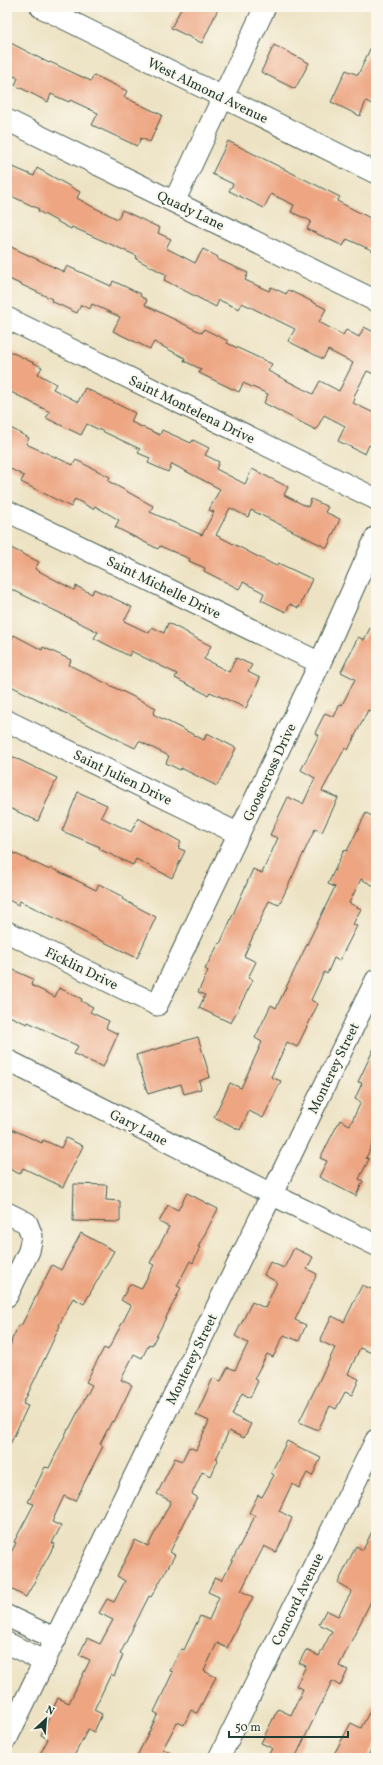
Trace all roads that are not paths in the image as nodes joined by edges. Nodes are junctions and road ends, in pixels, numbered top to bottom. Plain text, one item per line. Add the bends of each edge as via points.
1 (41, 7) edge
2 (265, 7) edge
3 (222, 97) junction
4 (7, 120) edge
5 (376, 173) edge
6 (174, 202) junction
7 (376, 301) edge
8 (7, 318) edge
9 (376, 499) edge
10 (7, 511) edge
11 (376, 537) edge
12 (320, 663) junction
13 (7, 721) edge
14 (239, 834) junction
15 (7, 932) edge
16 (376, 980) edge
17 (157, 1005) joint
18 (7, 1060) edge
19 (271, 1194) junction
20 (7, 1213) edge
21 (376, 1245) edge
22 (7, 1296) edge
23 (376, 1440) edge
24 (7, 1616) edge
25 (56, 1639) junction
26 (7, 1643) edge
27 (45, 1662) junction
28 (7, 1738) edge
29 (219, 1758) edge

1 - 3 street, West Almond Avenue
2 - 3 street
3 - 5 street, West Almond Avenue
3 - 6 street
4 - 6 street, Quady Lane
6 - 7 street, Quady Lane
8 - 9 street, Saint Montelena Drive
10 - 12 street, Saint Michelle Drive
11 - 12 street, Goosecross Drive
12 - 14 street, Goosecross Drive
13 - 14 street, Saint Julien Drive
14 - 17 street, Goosecross Drive
15 - 17 street, Ficklin Drive
16 - 19 street, Monterey Street
18 - 19 street, Gary Lane
19 - 21 street, Gary Lane
19 - 25 street, Monterey Street
20 - 22 street via 27,1223 32,1236 29,1251
23 - 29 street, Concord Avenue
24 - 25 street
25 - 27 street, Monterey Street
26 - 27 street
27 - 28 street, Monterey Street

